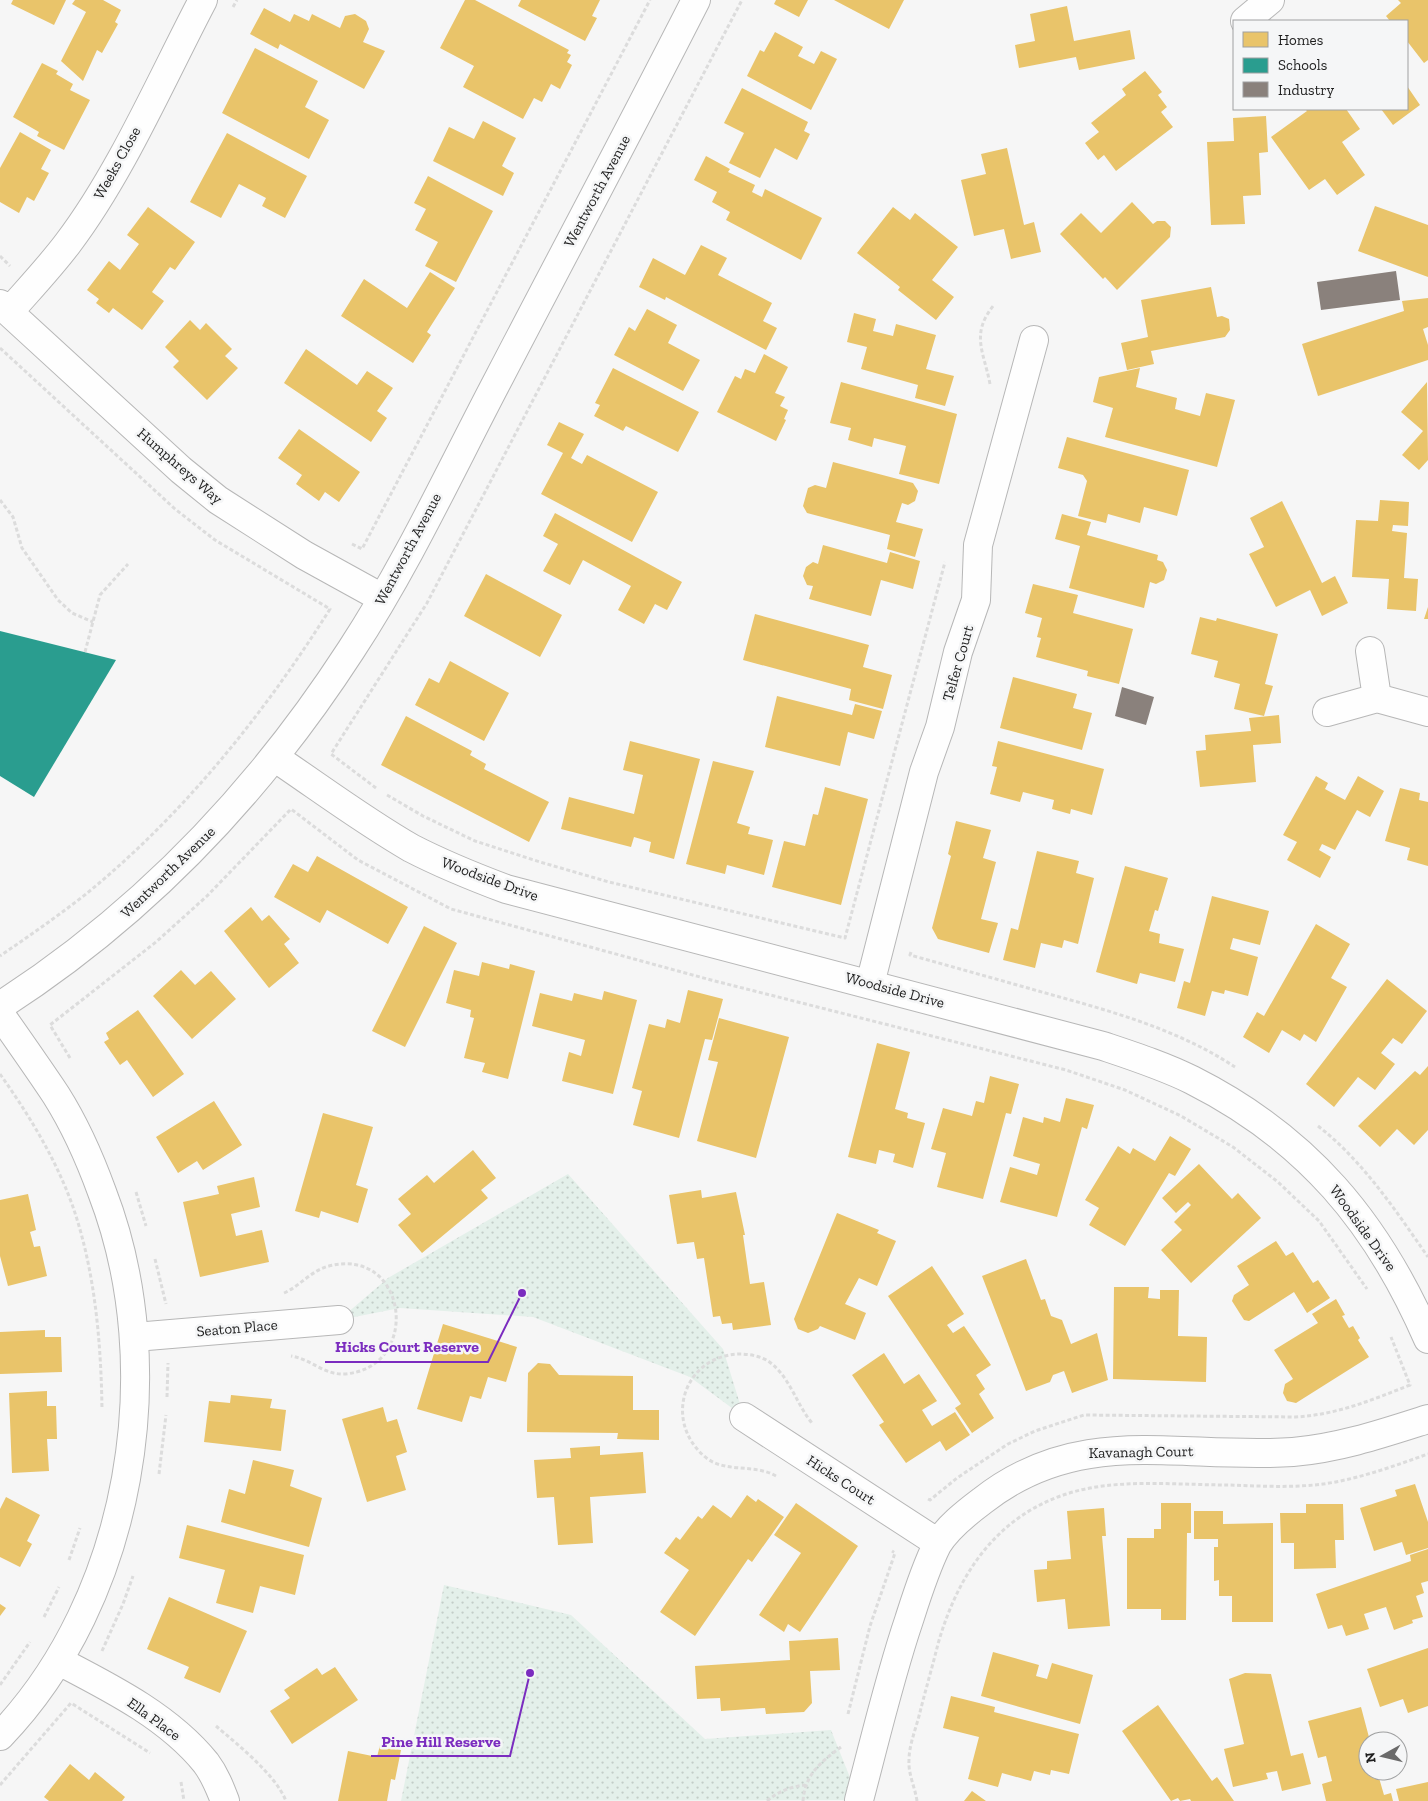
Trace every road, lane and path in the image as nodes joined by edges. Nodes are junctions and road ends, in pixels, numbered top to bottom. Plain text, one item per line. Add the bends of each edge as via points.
1 (203, 0) edge
2 (650, 0) edge
3 (696, 0) edge
4 (742, 0) edge
5 (1270, 0) edge
6 (1247, 20) edge
7 (0, 256) edge
8 (16, 259) dead end
9 (994, 305) dead end
10 (4, 308) edge
11 (1034, 340) dead end
12 (989, 390) dead end
13 (0, 500) edge
14 (344, 540) dead end
15 (947, 558) dead end
16 (128, 564) dead end
17 (382, 598) junction
18 (330, 609) dead end
19 (93, 622) junction
20 (1370, 651) dead end
21 (85, 652) dead end
22 (1377, 698) junction
23 (1327, 712) dead end
24 (1428, 712) edge
25 (274, 757) junction
26 (0, 956) edge
27 (870, 984) junction
28 (0, 1006) edge
29 (0, 1014) edge
30 (50, 1025) dead end
31 (0, 1074) edge
32 (1369, 1294) dead end
33 (339, 1320) dead end
34 (1390, 1334) dead end
35 (135, 1337) junction
36 (1428, 1339) edge
37 (1410, 1385) dead end
38 (744, 1417) dead end
39 (101, 1418) dead end
40 (1428, 1419) edge
41 (1428, 1454) edge
42 (81, 1526) dead end
43 (938, 1543) junction
44 (895, 1553) dead end
45 (66, 1569) dead end
46 (60, 1586) dead end
47 (41, 1624) dead end
48 (32, 1640) dead end
49 (59, 1661) junction
50 (0, 1685) edge
51 (847, 1721) dead end
52 (2, 1731) edge
53 (843, 1743) dead end
54 (153, 1755) dead end
55 (179, 1775) dead end
56 (805, 1785) junction
57 (0, 1786) edge
58 (859, 1800) edge
59 (184, 1801) edge
60 (225, 1801) edge
61 (767, 1801) edge
62 (803, 1801) edge
63 (916, 1801) edge

1 - 10 street, Weeks Close via 86,218 68,243
2 - 14 path via 362,550
3 - 17 street, Wentworth Avenue
4 - 15 path via 427,603 331,754 382,792 475,841 609,882 846,938
5 - 6 street
7 - 8 path via 10,266
9 - 12 path via 987,313 980,334
10 - 17 street, Humphreys Way via 218,500 289,547
11 - 27 street, Telfer Court via 978,545 976,600 924,772
13 - 19 path via 12,517 22,548 58,600 72,613
16 - 19 path via 100,594
17 - 25 street, Wentworth Avenue via 352,650
18 - 26 path via 298,660 257,714 223,758 174,811 138,848 86,893
19 - 21 path
20 - 22 street
22 - 23 street
22 - 24 street
25 - 27 street, Woodside Drive via 378,828 412,848 480,879 538,898
25 - 28 street, Wentworth Avenue via 217,826 162,881 108,929
27 - 36 street, Woodside Drive via 1103,1046 1152,1062 1229,1100 1288,1142 1337,1190 1360,1218 1401,1280
29 - 35 street via 57,1096 103,1193 124,1270
30 - 32 path via 156,942 291,810 358,860 451,909 711,980 1066,1070 1125,1090 1181,1116 1233,1147 1278,1182 1319,1221
31 - 39 path via 26,1111 73,1208 88,1268 99,1336
33 - 35 street, Seaton Place
34 - 37 path
35 - 49 street via 136,1382 125,1483 101,1570
38 - 43 street, Hicks Court
40 - 43 street, Kavanagh Court via 1344,1444 1302,1451 1144,1449 1077,1454 1031,1471 990,1494
41 - 63 path via 1382,1470 1323,1484 1090,1488 1060,1496 1014,1520 974,1562 958,1588 944,1624 911,1746 910,1772
42 - 45 path
43 - 58 street, Kavanagh Court via 918,1590 900,1648
44 - 51 path via 870,1626
46 - 47 path
48 - 50 path
49 - 52 street
49 - 60 street, Ella Place via 138,1705 184,1740 207,1764
53 - 56 path via 815,1767
54 - 57 path via 71,1703
55 - 59 path
56 - 61 path via 784,1790
56 - 62 path

